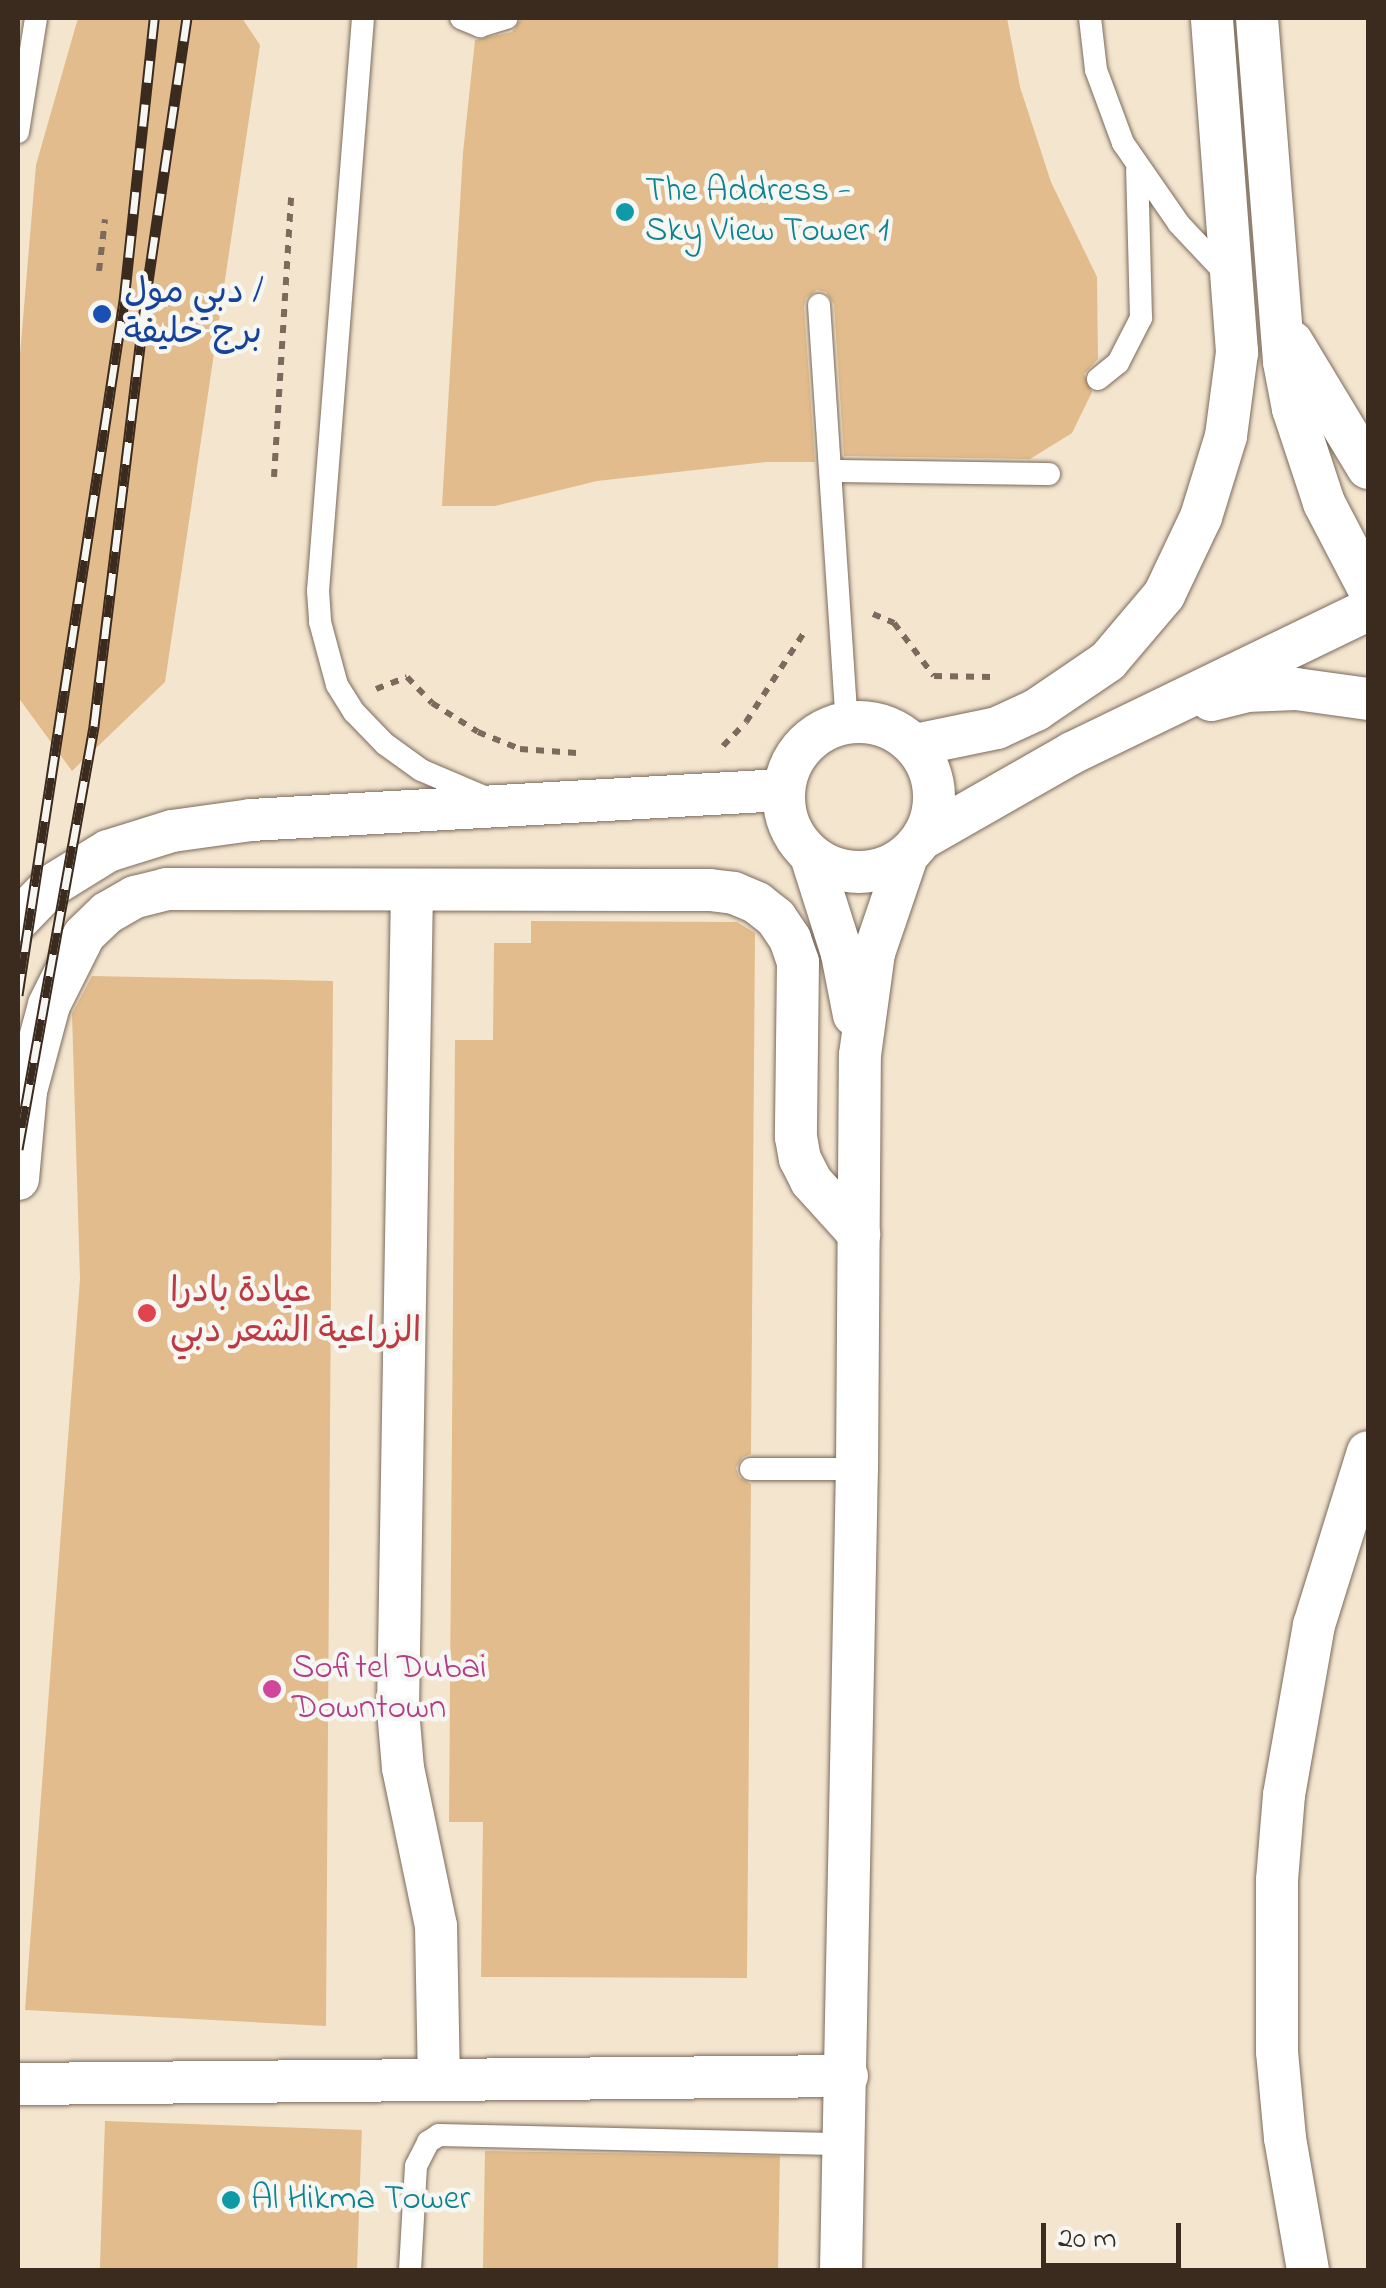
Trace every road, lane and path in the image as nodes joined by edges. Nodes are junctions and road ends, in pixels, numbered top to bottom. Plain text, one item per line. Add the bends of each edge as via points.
1 (36, 18) edge
2 (363, 18) edge
3 (461, 18) edge
4 (507, 18) edge
5 (1090, 18) edge
6 (1212, 18) edge
7 (1257, 18) edge
8 (18, 132) edge
9 (1136, 166) junction
10 (290, 198) dead end
11 (105, 218) dead end
12 (98, 271) dead end
13 (1233, 281) junction
14 (819, 305) dead end
15 (1278, 315) junction
16 (1098, 379) dead end
17 (1368, 468) edge
18 (833, 472) junction
19 (1049, 474) dead end
20 (274, 477) dead end
21 (1368, 587) edge
22 (1368, 610) edge
23 (843, 617) junction
24 (1000, 672) dead end
25 (1368, 699) edge
26 (354, 712) junction
27 (1147, 715) junction
28 (847, 722) junction
29 (915, 745) junction
30 (715, 752) dead end
31 (588, 754) dead end
32 (783, 790) junction
33 (513, 805) junction
34 (915, 847) junction
35 (812, 856) junction
36 (412, 890) junction
37 (18, 920) edge
38 (860, 1055) junction
39 (18, 1178) edge
40 (859, 1234) junction
41 (1368, 1452) edge
42 (751, 1469) dead end
43 (857, 1469) junction
44 (847, 2076) junction
45 (440, 2080) junction
46 (18, 2084) edge
47 (845, 2144) junction
48 (410, 2270) edge
49 (841, 2270) edge
50 (1308, 2270) edge

1 - 8 lane
2 - 26 lane via 318,591 326,654
3 - 4 lane via 480,26
5 - 9 lane via 1104,95
6 - 13 street
7 - 15 street
9 - 13 lane
9 - 16 lane via 1141,318 1118,363
10 - 20 path
11 - 12 path
13 - 29 street via 1237,352 1226,436 1201,517 1164,595 1108,661 1062,695 997,728
14 - 18 lane
15 - 17 street
15 - 21 street via 1307,456 1345,550
18 - 19 lane
18 - 23 lane
22 - 27 street
23 - 24 path via 875,614 894,622 934,676 986,680
23 - 28 lane
23 - 30 path via 814,621 746,722
25 - 27 street via 1296,689 1246,692
26 - 31 path via 377,688 407,677 432,703 520,750
26 - 33 lane via 421,770
27 - 34 street
28 - 29 street via 896,730
28 - 32 street via 803,745
29 - 34 street via 932,774 935,807
32 - 33 street
32 - 35 street via 785,816
33 - 37 street via 172,831 108,851 51,886
34 - 35 street via 884,868 859,873
34 - 38 street via 874,954
35 - 38 street via 842,954
36 - 39 street via 166,889 107,912 84,935 49,1005 26,1090
36 - 40 street via 710,890 758,903 783,929 798,962 800,1159 811,1182
36 - 45 street via 398,1710 403,1768 436,1926
38 - 40 street
40 - 43 street
41 - 50 street via 1314,1625 1284,1795 1277,1880 1278,2052
42 - 43 lane
43 - 44 street
44 - 45 street
44 - 47 street
45 - 46 street
47 - 48 lane via 439,2135 416,2166
47 - 49 street

